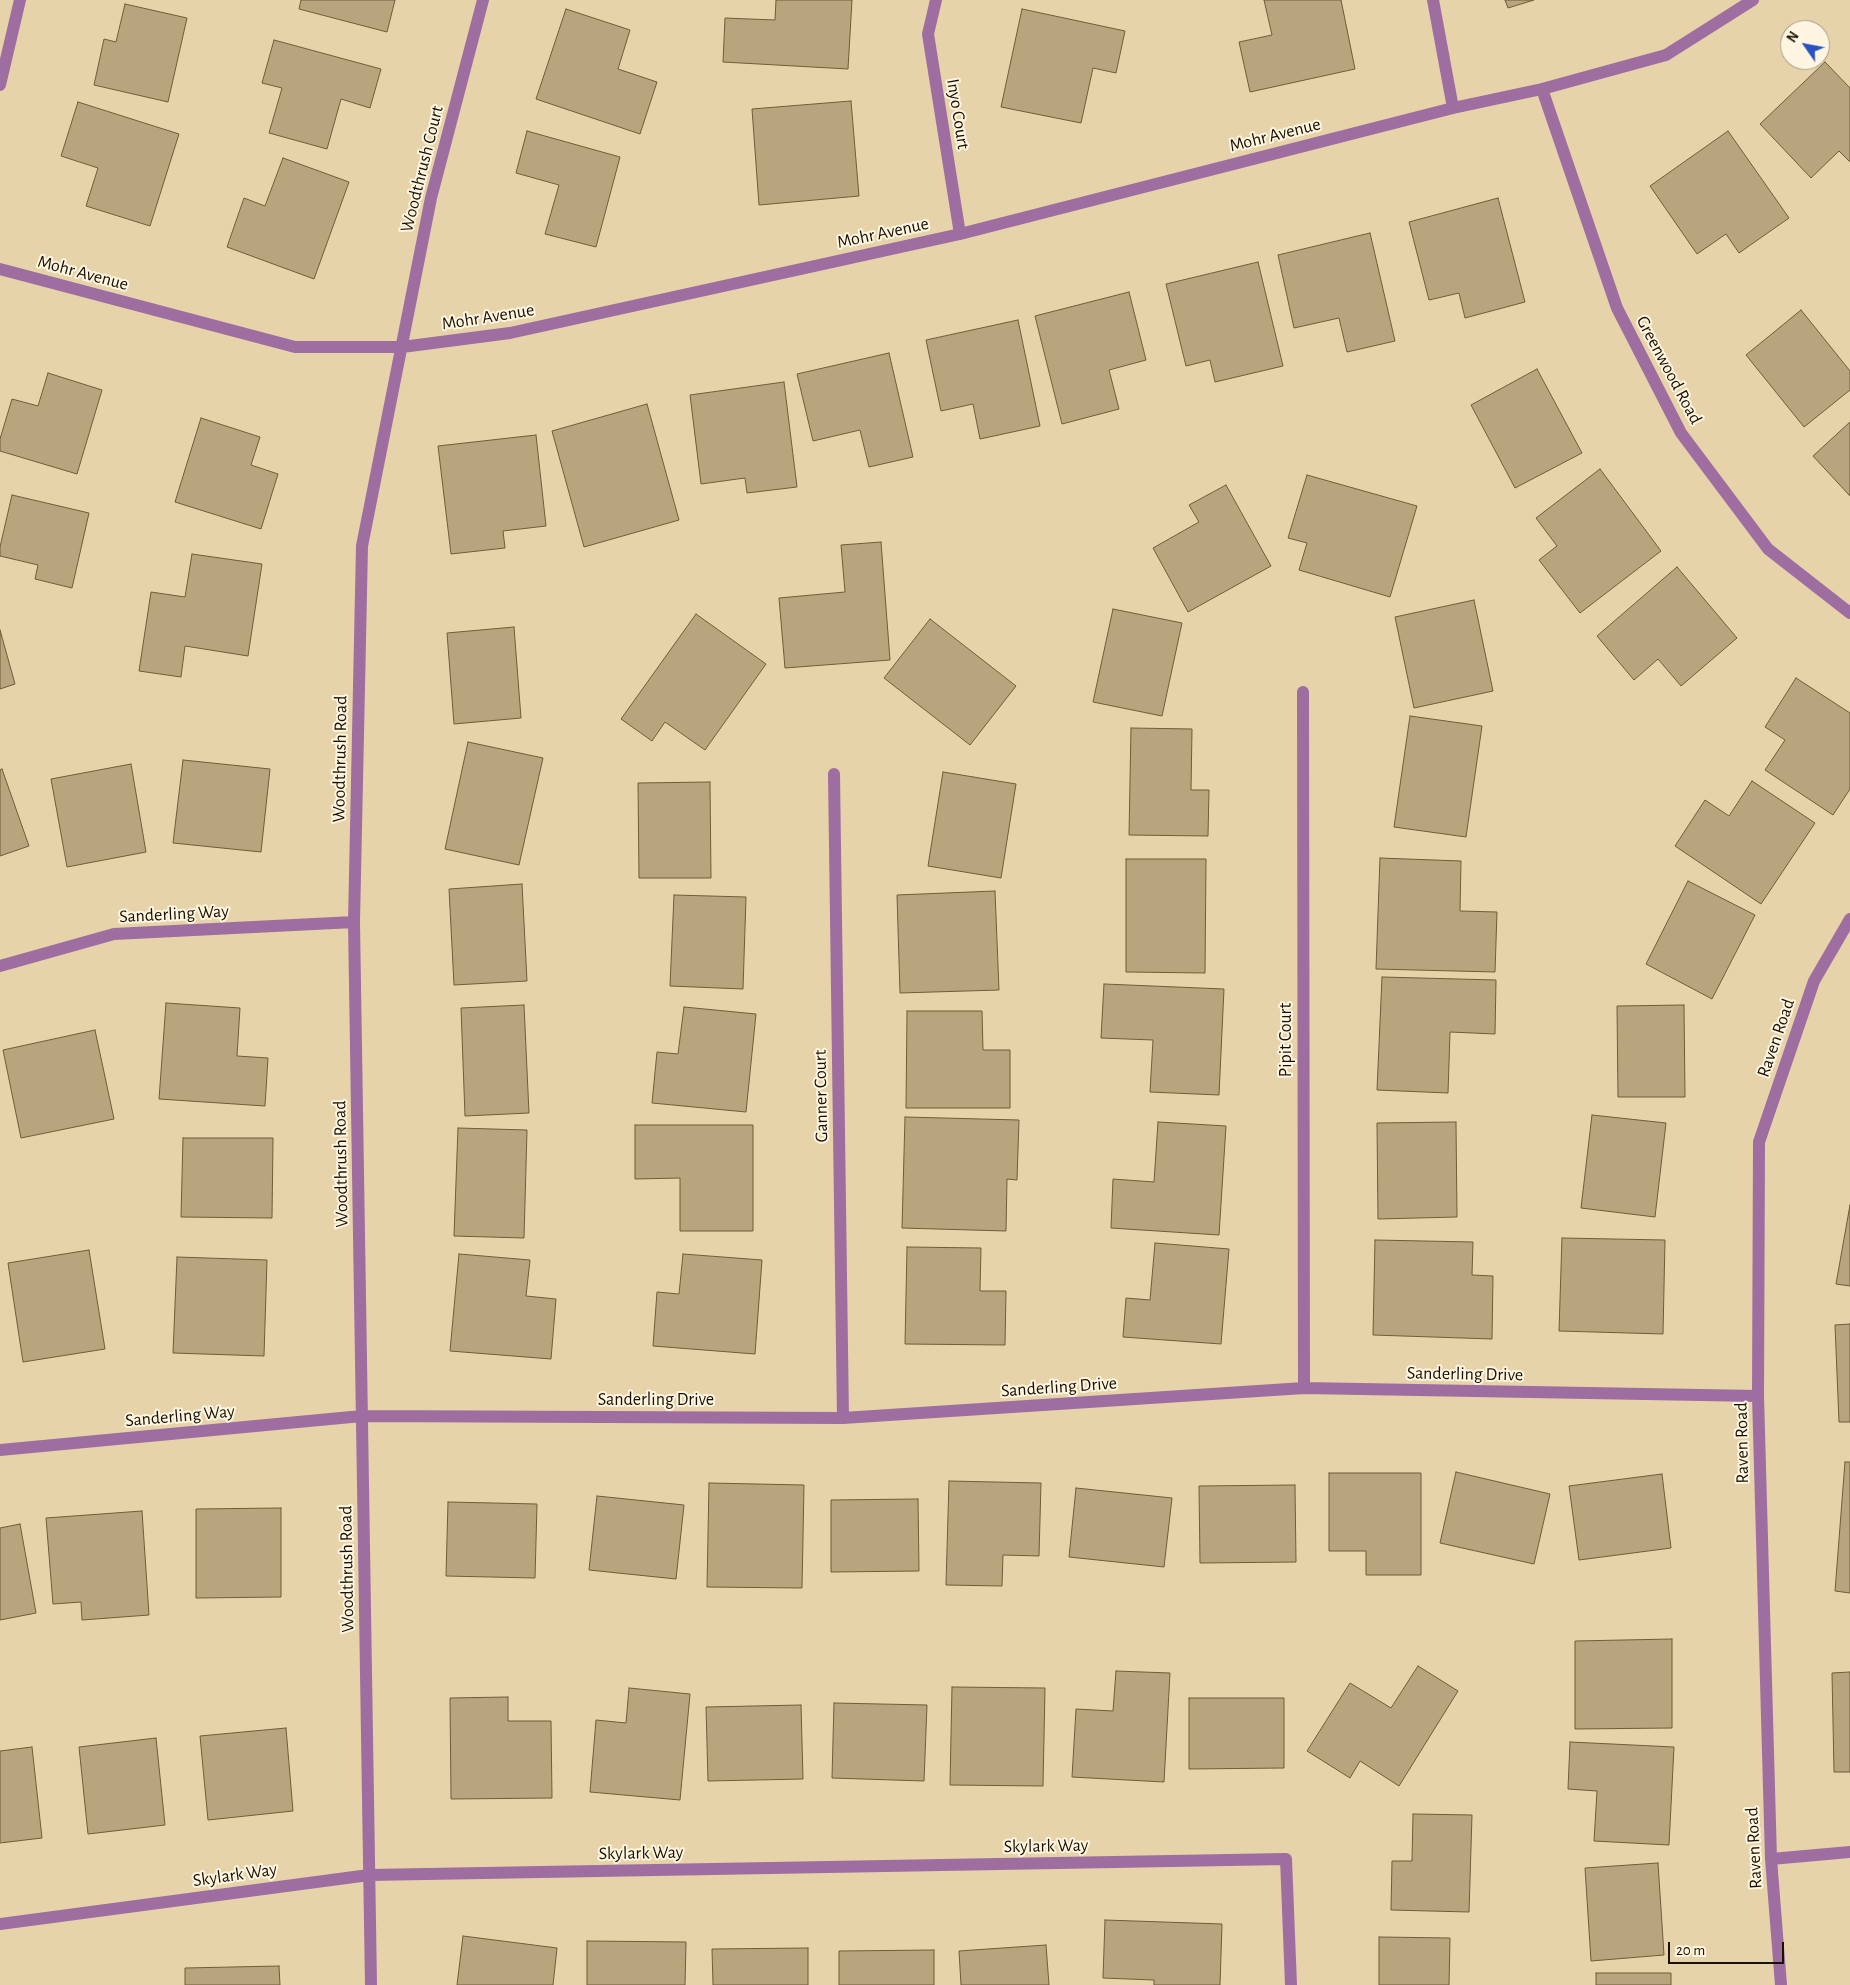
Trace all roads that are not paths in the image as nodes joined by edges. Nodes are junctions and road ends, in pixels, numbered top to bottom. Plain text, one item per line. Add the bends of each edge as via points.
1 (20, 0) edge
2 (483, 0) edge
3 (936, 0) edge
4 (1433, 0) edge
5 (1753, 0) edge
6 (0, 85) edge
7 (1542, 89) junction
8 (1453, 108) junction
9 (960, 234) junction
10 (0, 269) edge
11 (402, 347) junction
12 (1850, 613) edge
13 (1303, 692) dead end
14 (834, 774) dead end
15 (1850, 919) edge
16 (354, 922) junction
17 (0, 966) edge
18 (1304, 1388) junction
19 (1758, 1396) junction
20 (362, 1416) junction
21 (842, 1418) junction
22 (0, 1450) edge
23 (1850, 1852) edge
24 (1771, 1858) junction
25 (369, 1875) junction
26 (0, 1924) edge
27 (371, 1985) edge
28 (1291, 1985) edge
29 (1781, 1985) edge

1 - 6 street
2 - 11 street, Woodthrush Court via 431,198
3 - 9 street, Inyo Court via 928,34
4 - 8 street
5 - 7 street, Mohr Avenue via 1666,55
7 - 8 street, Mohr Avenue
7 - 12 street, Greenwood Road via 1617,308 1681,433 1768,548
8 - 9 street, Mohr Avenue
9 - 11 street, Mohr Avenue via 510,334
10 - 11 street, Mohr Avenue via 295,347
11 - 16 street, Woodthrush Road via 362,546
13 - 18 street, Pipit Court
14 - 21 street, Ganner Court
15 - 19 street, Raven Road via 1814,981 1759,1142
16 - 17 street, Sanderling Way via 114,934
16 - 20 street, Woodthrush Road
18 - 19 street, Sanderling Drive
18 - 21 street, Sanderling Drive
19 - 24 street, Raven Road
20 - 21 street, Sanderling Drive
20 - 22 street, Sanderling Way
20 - 25 street, Woodthrush Road
23 - 24 street
24 - 29 street, Raven Road
25 - 26 street, Skylark Way
25 - 27 street, Woodthrush Road
25 - 28 street, Skylark Way via 1286,1859

